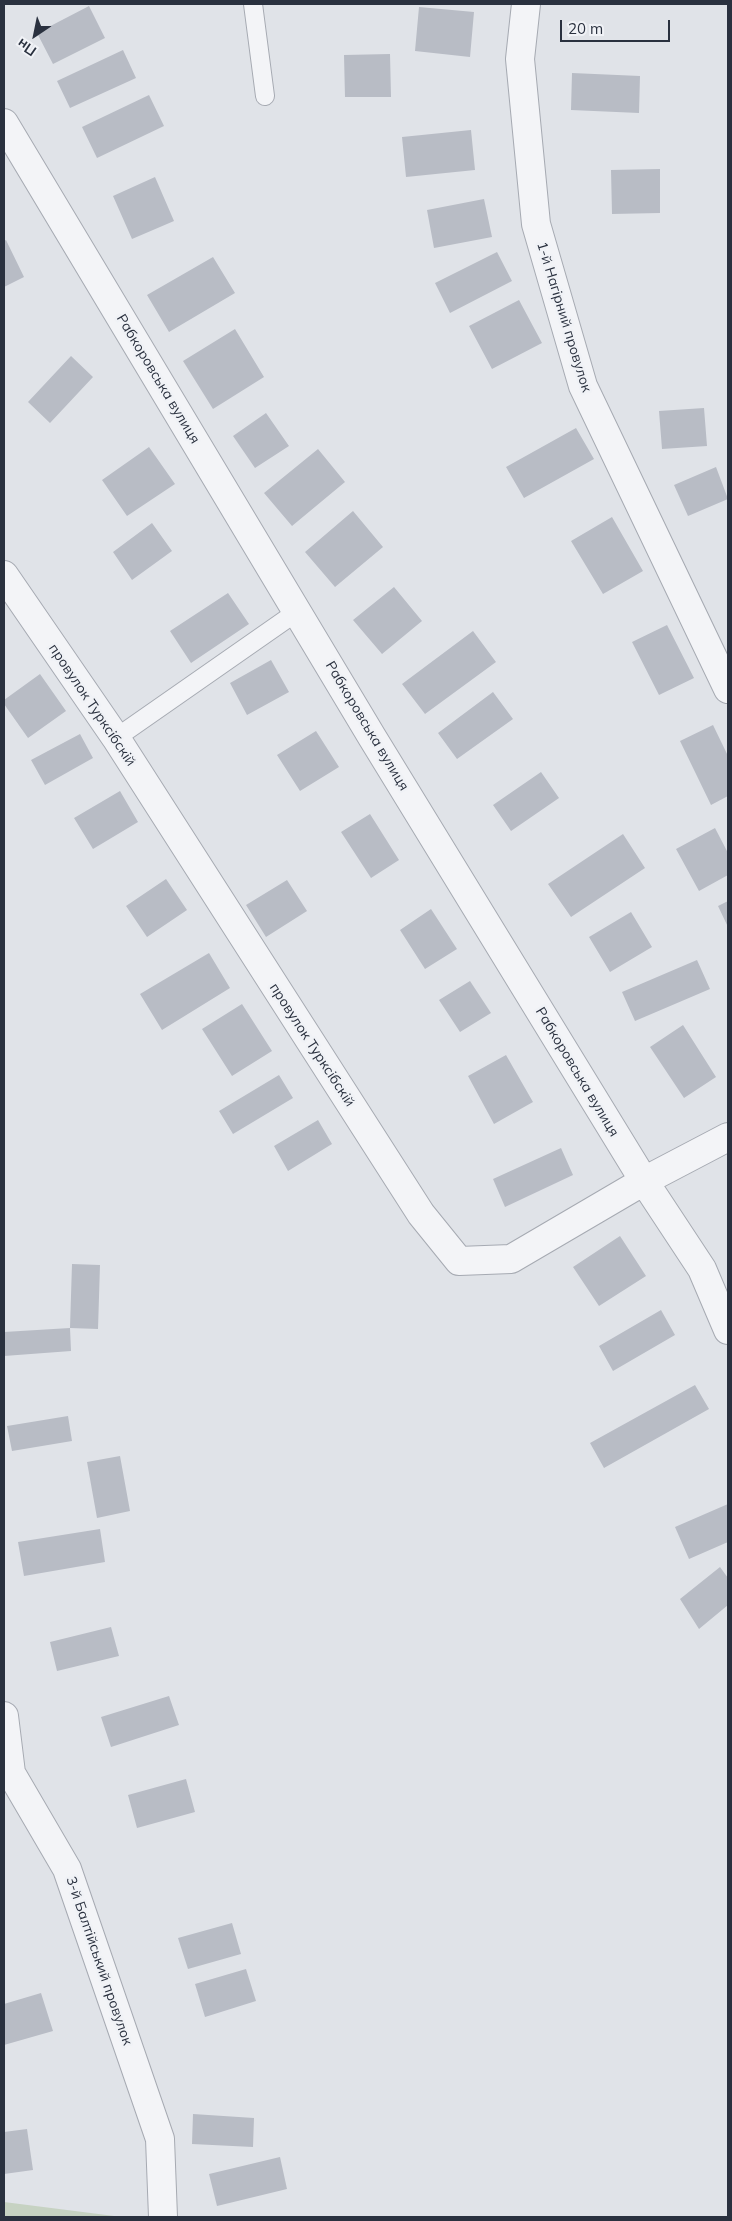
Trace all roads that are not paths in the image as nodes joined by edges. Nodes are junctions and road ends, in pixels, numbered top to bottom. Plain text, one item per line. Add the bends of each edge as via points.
1 (253, 4) edge
2 (526, 4) edge
3 (265, 96) dead end
4 (4, 123) edge
5 (4, 575) edge
6 (298, 611) junction
7 (727, 683) edge
8 (116, 738) junction
9 (728, 1137) edge
10 (644, 1182) junction
11 (728, 1330) edge
12 (4, 1716) edge
13 (163, 2217) edge

1 - 3 lane
2 - 7 street, 1-й Нагірний провулок via 520,59 536,224 583,386
4 - 6 street, Рабкоровська вулиця
5 - 8 street, провулок Турксібскій
6 - 8 lane
6 - 10 street, Рабкоровська вулиця
8 - 10 street, провулок Турксібскій via 421,1214 459,1261 511,1259
9 - 10 street, провулок Турксібскій
10 - 11 street, Рабкоровська вулиця via 702,1269
12 - 13 street, 3-й Балтійський провулок via 11,1773 67,1868 160,2139

